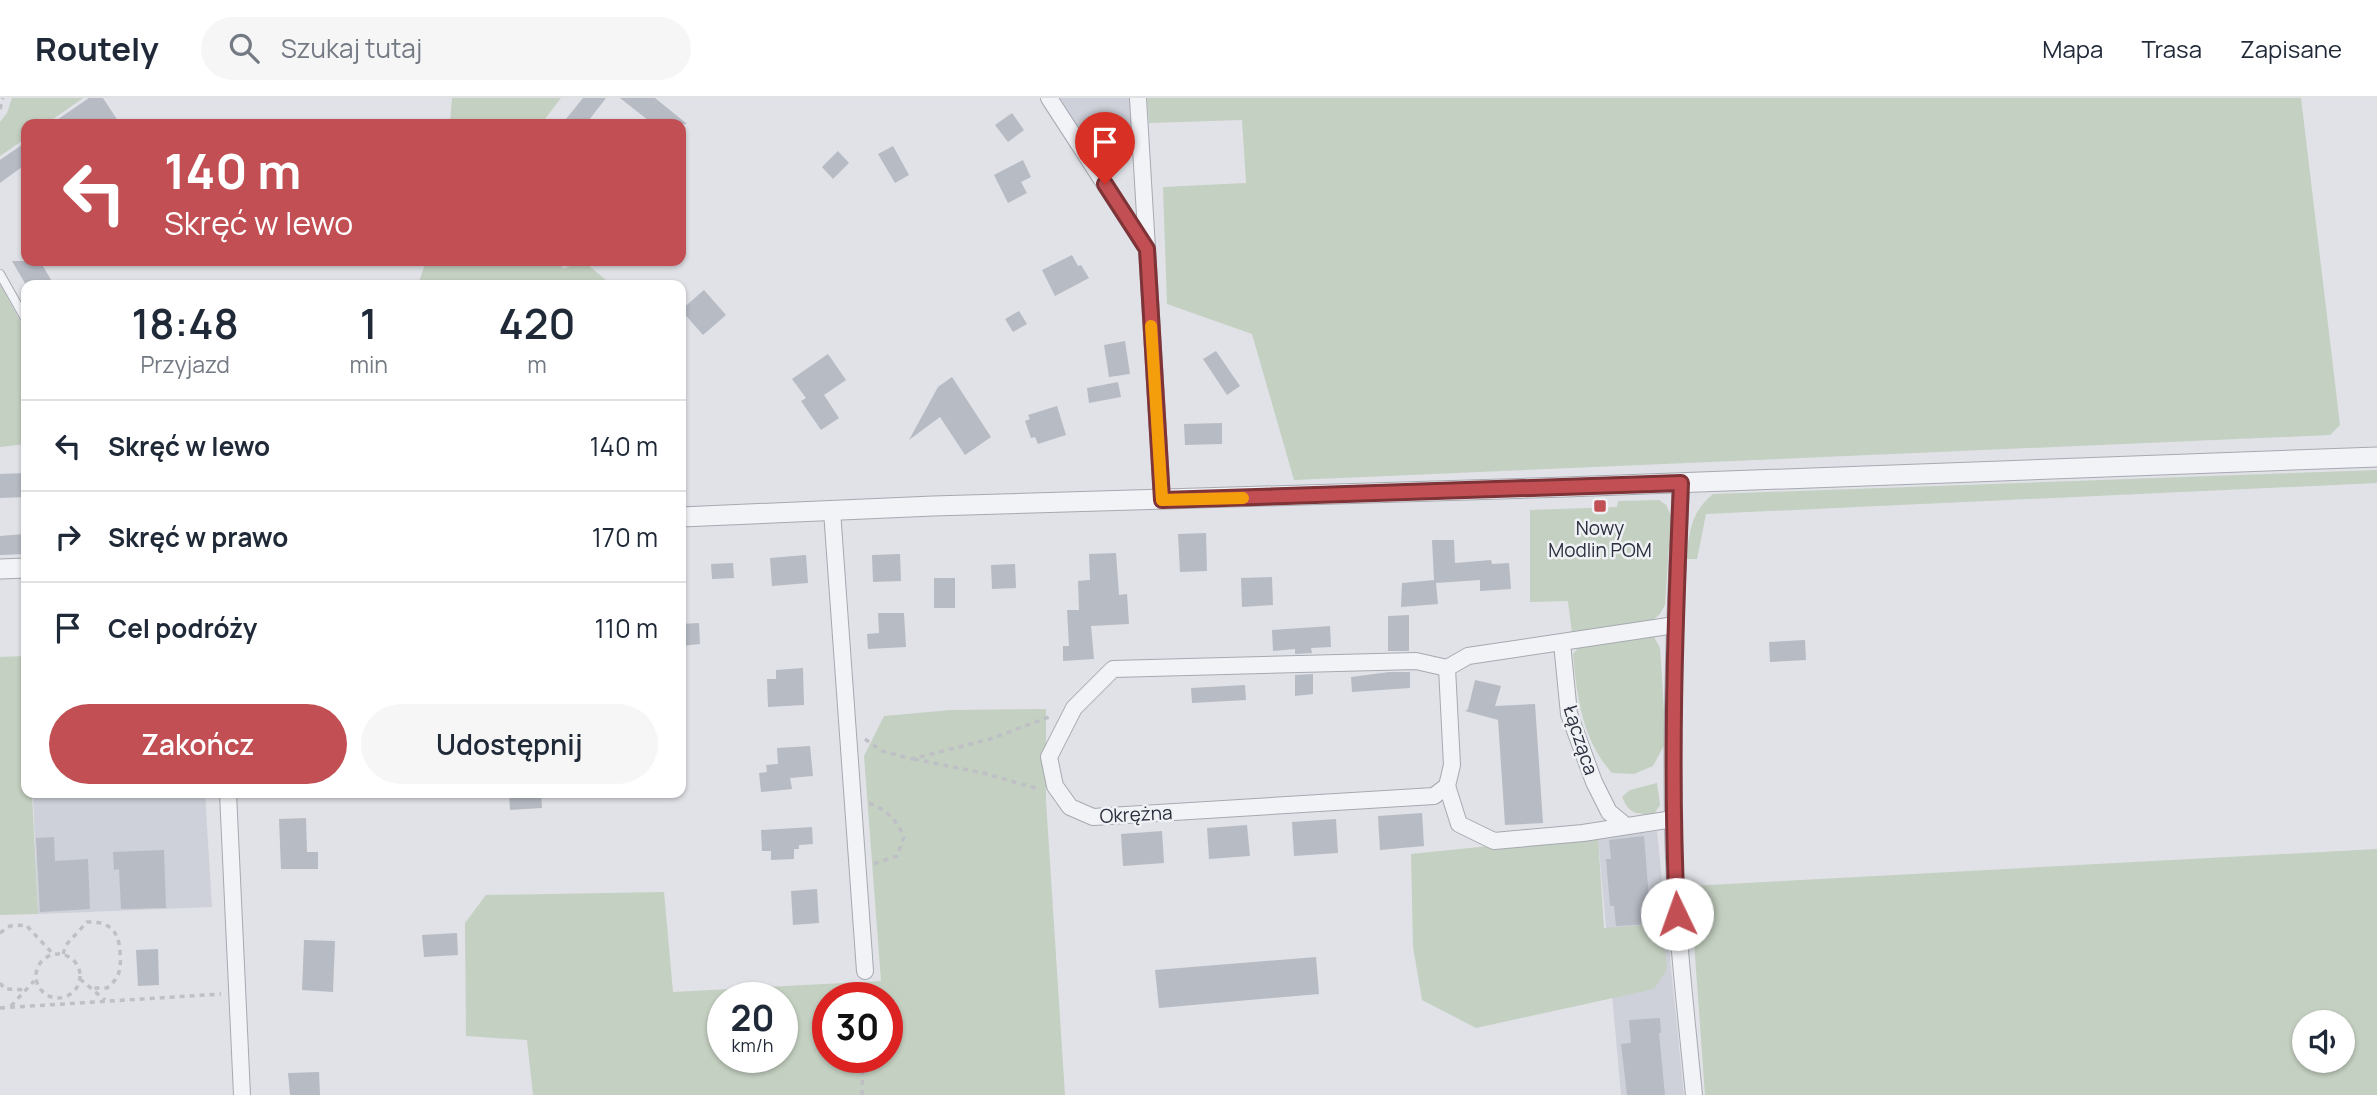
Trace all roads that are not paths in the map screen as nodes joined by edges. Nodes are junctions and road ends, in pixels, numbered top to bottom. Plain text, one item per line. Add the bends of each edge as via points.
1 (1049, 98) edge
2 (1138, 98) edge
3 (1147, 249) junction
4 (0, 274) edge
5 (21, 311) edge
6 (2377, 457) edge
7 (1681, 483) junction
8 (1162, 500) junction
9 (832, 511) junction
10 (686, 517) edge
11 (21, 568) edge
12 (0, 569) edge
13 (1675, 625) junction
14 (1562, 643) junction
15 (1447, 668) junction
16 (1447, 786) junction
17 (228, 798) edge
18 (1673, 819) junction
19 (1626, 826) junction
20 (864, 971) dead end
21 (242, 1095) edge
22 (1694, 1095) edge

1 - 3 street
2 - 3 street
3 - 8 street
4 - 5 lane
6 - 7 street
7 - 8 street
7 - 13 street
8 - 9 street
9 - 10 street
9 - 20 street
11 - 12 street
13 - 14 street
13 - 18 street
14 - 15 street via 1468,656
14 - 19 street, Łącząca via 1569,714 1609,812
15 - 16 street via 1452,765
15 - 16 street, Okrężna via 1416,660 1113,669 1074,708 1049,757 1055,786 1070,807 1093,817 1434,796
16 - 19 street via 1459,824 1494,841
17 - 21 street
18 - 19 street
18 - 22 street via 1678,937

